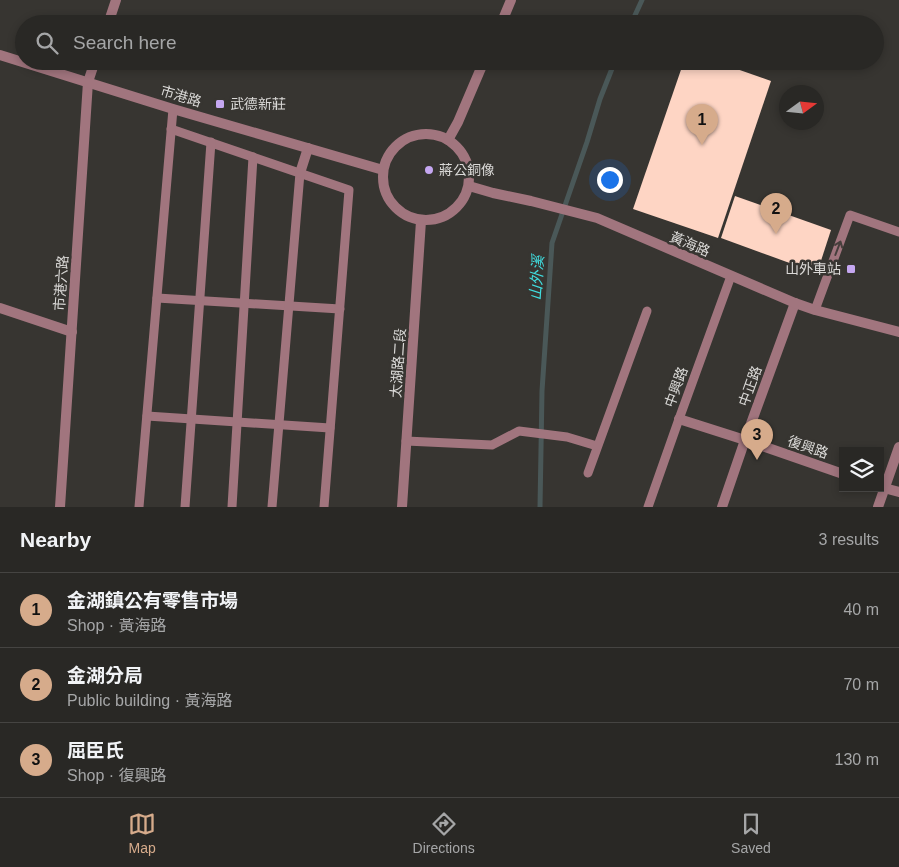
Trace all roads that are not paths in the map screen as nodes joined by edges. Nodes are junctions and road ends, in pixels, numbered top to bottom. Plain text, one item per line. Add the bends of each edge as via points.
1 (116, 0) edge
2 (511, 0) edge
3 (111, 15) edge
4 (505, 15) edge
5 (0, 55) edge
6 (15, 60) edge
7 (49, 70) edge
8 (92, 70) edge
9 (480, 70) edge
10 (88, 82) junction
11 (173, 109) junction
12 (171, 129) junction
13 (448, 140) junction
14 (211, 142) junction
15 (308, 148) junction
16 (253, 157) junction
17 (383, 170) junction
18 (300, 173) junction
19 (469, 186) junction
20 (421, 221) junction
21 (899, 232) edge
22 (731, 276) junction
23 (157, 298) junction
24 (200, 300) junction
25 (244, 303) junction
26 (795, 303) junction
27 (288, 306) junction
28 (0, 308) edge
29 (340, 309) junction
30 (815, 310) junction
31 (647, 311) dead end
32 (72, 332) junction
33 (899, 332) edge
34 (147, 416) junction
35 (192, 418) junction
36 (679, 418) junction
37 (237, 422) junction
38 (279, 425) junction
39 (330, 428) junction
40 (745, 440) junction
41 (406, 441) junction
42 (597, 446) junction
43 (899, 447) edge
44 (588, 473) dead end
45 (839, 473) edge
46 (884, 483) edge
47 (884, 488) edge
48 (881, 492) edge
49 (899, 492) edge
50 (60, 507) edge
51 (139, 507) edge
52 (186, 507) edge
53 (232, 507) edge
54 (272, 507) edge
55 (324, 507) edge
56 (402, 507) edge
57 (648, 507) edge
58 (722, 507) edge
59 (878, 507) edge

1 - 3 street
2 - 4 street
5 - 6 street, 市港路
7 - 10 street, 市港路
8 - 10 street, 市港六路
9 - 13 street
10 - 11 street, 市港路
10 - 32 street, 市港六路
11 - 12 lane
11 - 15 street, 市港路
12 - 14 lane
12 - 23 lane
13 - 17 street via 421,134 408,138 392,151
13 - 19 street via 465,159
14 - 16 lane
14 - 24 lane
15 - 17 street, 市港路
15 - 18 street
16 - 18 lane
16 - 25 lane
17 - 20 street via 383,184 396,209
18 - 27 lane
18 - 29 lane via 349,190
19 - 20 street via 457,208 446,216
19 - 22 street, 黃海路 via 597,218
20 - 41 street, 太湖路二段
30 -> 21 lane via 850,215
22 - 26 street, 黃海路
22 - 36 lane, 中興路
23 - 24 lane
23 - 34 lane
24 - 25 lane
24 - 35 lane
25 - 27 lane
25 - 37 lane
26 - 30 street, 黃海路
26 - 40 street, 中正路
27 - 29 lane
27 - 38 lane
28 - 32 street
29 - 39 lane
30 - 33 street, 黃海路
31 - 42 lane
32 - 50 street, 市港六路
34 - 35 lane
34 - 51 lane
35 - 37 lane
35 - 52 lane
36 - 40 street, 復興路
36 - 57 lane, 中興路
37 - 38 lane
37 - 53 lane
38 - 39 lane
38 - 54 lane
39 - 55 lane
40 - 45 street, 復興路
40 - 58 street, 中正路
41 - 42 lane via 492,445 519,431 566,437
41 - 56 street, 太湖路二段
42 - 44 lane
43 - 46 street
47 - 49 street
48 - 59 street

